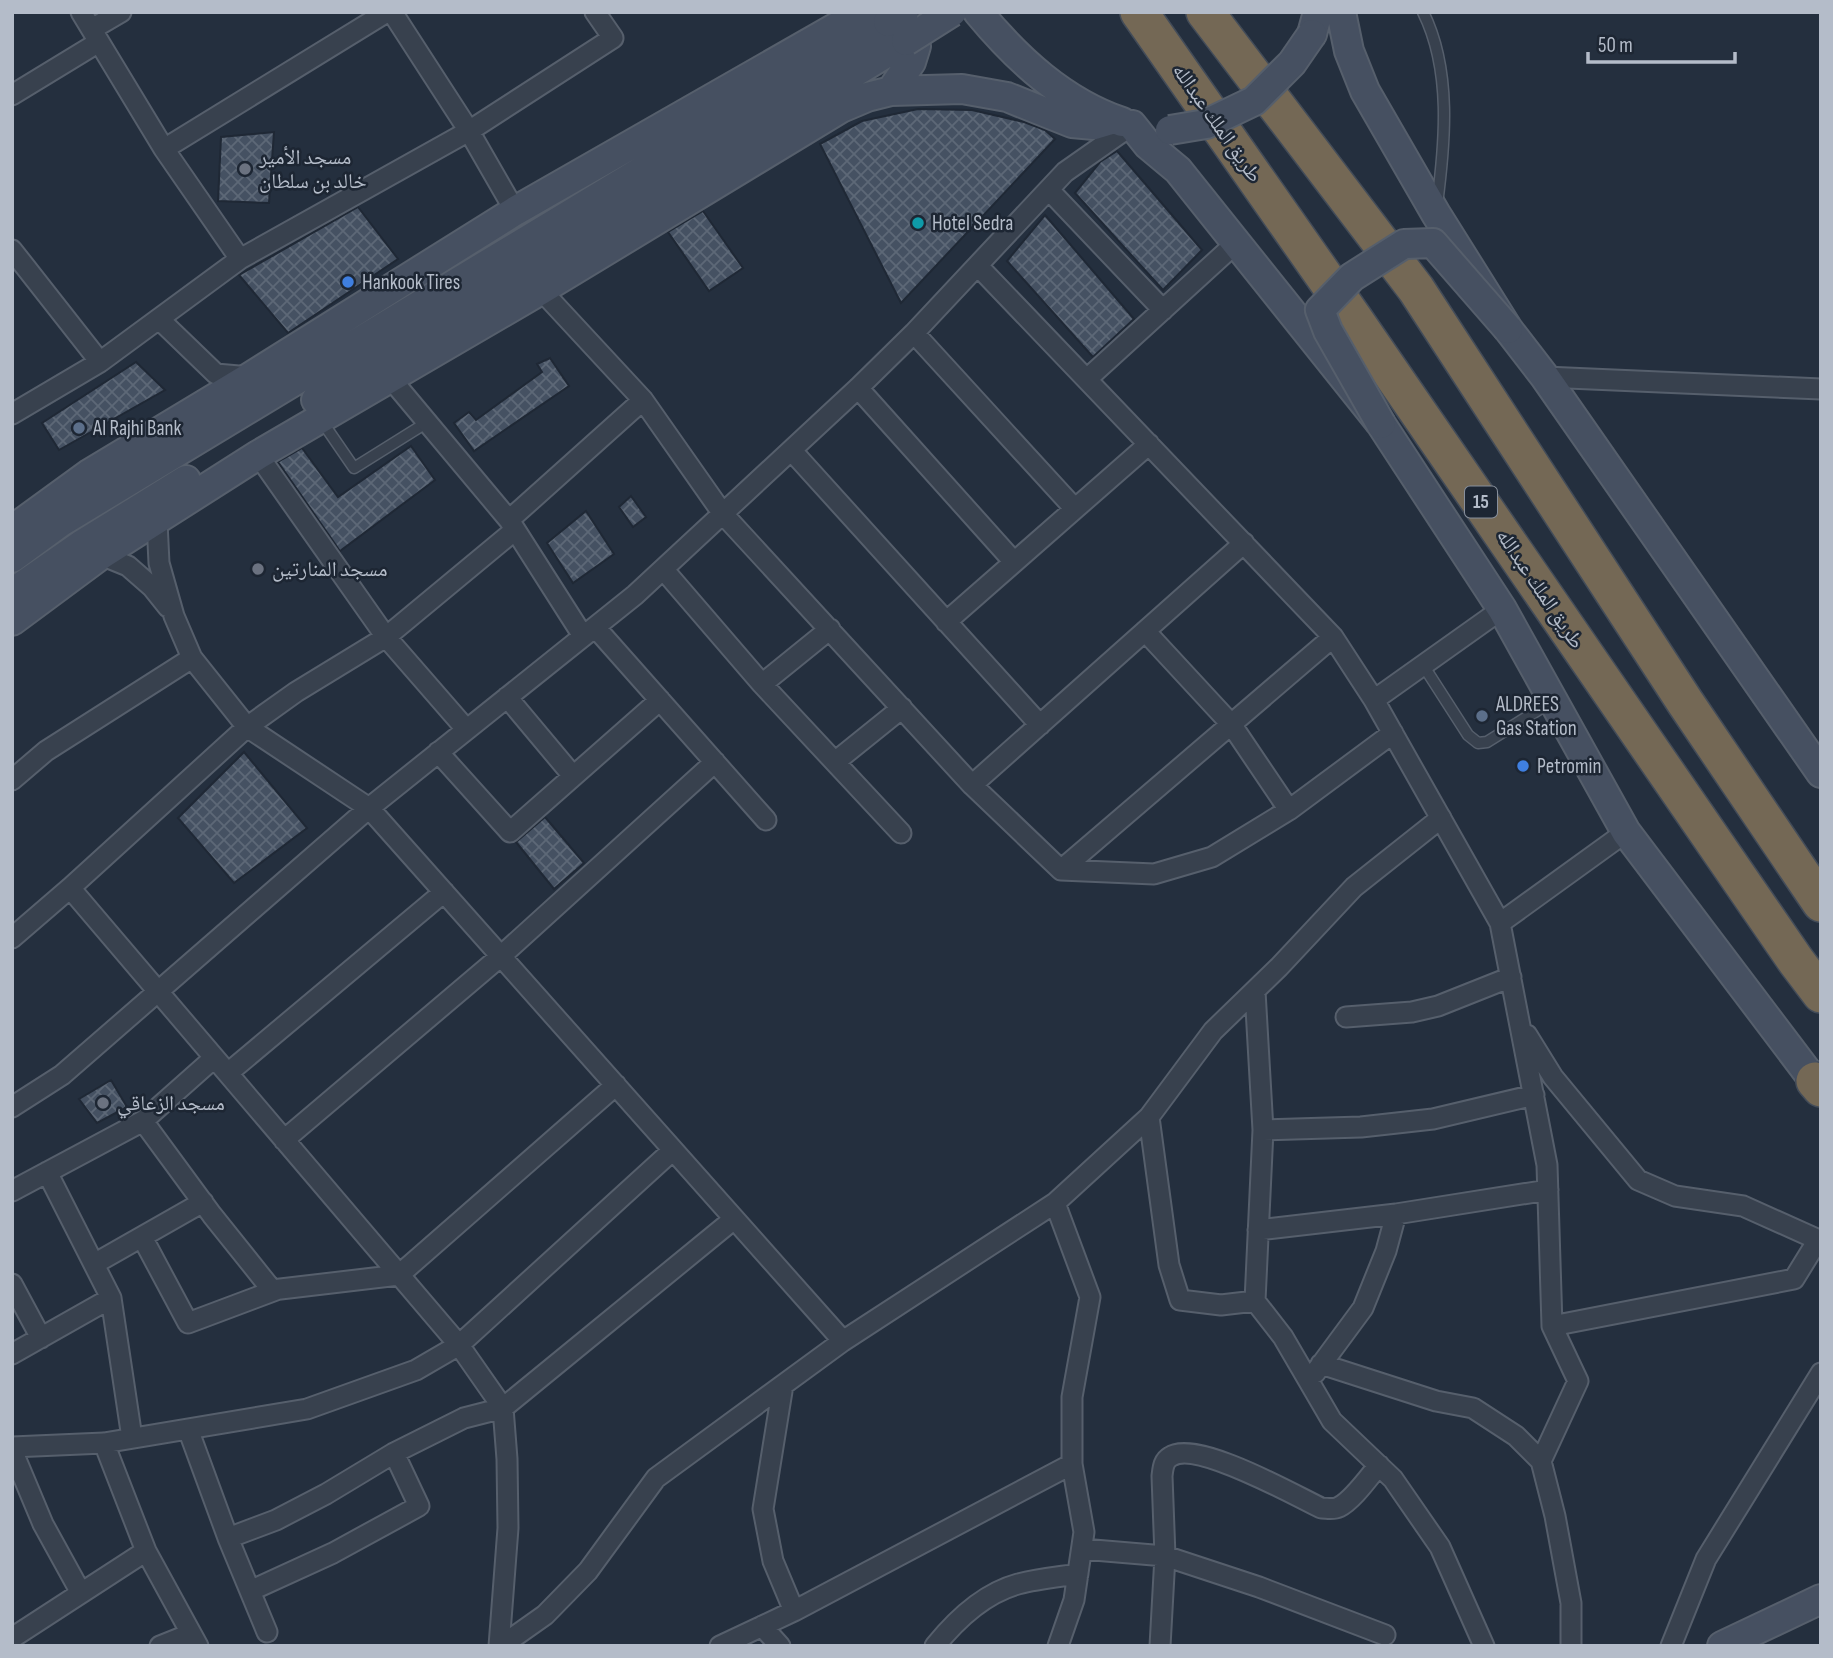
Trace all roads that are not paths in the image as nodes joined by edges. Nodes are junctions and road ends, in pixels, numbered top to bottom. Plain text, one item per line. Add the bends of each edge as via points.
1 (80, 12) edge
2 (121, 12) edge
3 (595, 12) edge
4 (952, 12) edge
5 (978, 12) edge
6 (1139, 12) edge
7 (1205, 12) edge
8 (1341, 12) edge
9 (1423, 12) edge
10 (397, 14) edge
11 (874, 20) edge
12 (1315, 23) edge
13 (96, 35) junction
14 (891, 91) junction
15 (12, 95) edge
16 (1123, 122) junction
17 (469, 131) junction
18 (164, 149) junction
19 (1049, 190) junction
20 (515, 211) junction
21 (1436, 214) junction
22 (1236, 243) junction
23 (12, 250) edge
24 (240, 259) junction
25 (978, 266) junction
26 (541, 290) junction
27 (1163, 310) junction
28 (160, 320) junction
29 (1508, 328) junction
30 (914, 332) junction
31 (100, 362) junction
32 (250, 377) junction
33 (1545, 377) junction
34 (391, 379) junction
35 (1087, 379) junction
36 (858, 388) junction
37 (1821, 389) edge
38 (643, 400) junction
39 (12, 414) edge
40 (320, 419) junction
41 (426, 423) junction
42 (1381, 424) junction
43 (1149, 444) junction
44 (792, 451) junction
45 (258, 455) junction
46 (1075, 509) junction
47 (723, 514) junction
48 (157, 522) junction
49 (512, 525) junction
50 (12, 530) edge
51 (1244, 542) junction
52 (101, 555) junction
53 (12, 558) edge
54 (1014, 562) junction
55 (663, 569) junction
56 (12, 593) edge
57 (1502, 609) junction
58 (174, 616) junction
59 (12, 621) edge
60 (946, 622) junction
61 (830, 629) junction
62 (1144, 631) junction
63 (589, 632) junction
64 (386, 637) junction
65 (1333, 637) junction
66 (192, 658) junction
67 (1423, 665) junction
68 (762, 684) junction
69 (507, 697) junction
70 (660, 700) junction
71 (1374, 700) junction
72 (1553, 701) junction
73 (902, 708) junction
74 (1231, 724) junction
75 (1040, 725) junction
76 (247, 727) junction
77 (466, 729) junction
78 (1393, 733) junction
79 (438, 752) junction
80 (715, 762) junction
81 (835, 762) junction
82 (1821, 773) edge
83 (573, 776) junction
84 (12, 780) edge
85 (972, 785) junction
86 (369, 808) junction
87 (1289, 810) junction
88 (1441, 818) junction
89 (766, 820) dead end
90 (1626, 832) junction
91 (901, 833) dead end
92 (1061, 870) junction
93 (70, 888) junction
94 (444, 892) junction
95 (1821, 902) edge
96 (1500, 923) junction
97 (12, 937) edge
98 (501, 956) junction
99 (1511, 977) junction
100 (158, 991) junction
101 (1255, 991) junction
102 (1821, 993) edge
103 (1346, 1017) dead end
104 (1520, 1024) junction
105 (214, 1058) junction
106 (228, 1073) junction
107 (616, 1085) junction
108 (1819, 1087) edge
109 (1534, 1096) junction
110 (12, 1107) edge
111 (1149, 1117) junction
112 (143, 1121) junction
113 (1263, 1129) junction
114 (284, 1140) junction
115 (673, 1150) junction
116 (47, 1172) junction
117 (1548, 1190) junction
118 (12, 1191) edge
119 (203, 1202) junction
120 (1055, 1203) junction
121 (1396, 1214) junction
122 (734, 1219) junction
123 (1258, 1230) junction
124 (142, 1237) junction
125 (1819, 1241) edge
126 (94, 1264) junction
127 (399, 1275) junction
128 (12, 1284) edge
129 (276, 1290) junction
130 (111, 1298) junction
131 (1255, 1301) junction
132 (1552, 1326) junction
133 (41, 1338) junction
134 (843, 1341) junction
135 (459, 1345) junction
136 (12, 1354) edge
137 (1321, 1364) junction
138 (1821, 1373) edge
139 (1308, 1382) junction
140 (783, 1385) junction
141 (503, 1408) junction
142 (188, 1429) junction
143 (132, 1438) junction
144 (104, 1443) junction
145 (12, 1449) edge
146 (394, 1453) junction
147 (1541, 1461) junction
148 (1072, 1464) junction
149 (1379, 1465) junction
150 (228, 1538) junction
151 (1082, 1549) junction
152 (146, 1551) junction
153 (1164, 1556) junction
154 (1078, 1574) junction
155 (250, 1591) junction
156 (81, 1592) junction
157 (1821, 1599) edge
158 (794, 1611) junction
159 (762, 1626) junction
160 (267, 1632) dead end
161 (1385, 1635) dead end
162 (12, 1638) edge
163 (194, 1640) edge
164 (1728, 1644) edge
165 (160, 1646) edge
166 (500, 1646) edge
167 (720, 1646) edge
168 (780, 1646) edge
169 (935, 1646) edge
170 (1058, 1646) edge
171 (1160, 1646) edge
172 (1484, 1646) edge
173 (1571, 1646) edge
174 (1671, 1646) edge

1 - 13 street
2 - 13 street
3 - 17 street via 613,38
4 - 11 main road, bridge
5 - 16 main road via 1039,76
6 - 102 highway, طريق الملك عبدالله / 15
7 - 95 highway via 1416,289
8 - 21 main road via 1349,51 1365,91
9 - 21 lane via 1440,73 1444,108
10 - 17 street
10 - 18 street
11 - 14 main road via 876,15 902,19 916,46
11 - 20 main road via 816,39
11 - 53 main road via 83,509
11 - 56 main road
12 - 16 main road, bridge via 1292,63 1254,101 1206,124 1170,130
13 - 15 street
13 - 18 street
14 - 16 main road via 985,92 1072,123
14 - 26 main road via 841,108
16 - 19 street
16 - 22 main road via 1178,170
17 - 20 street
17 - 24 street
18 - 24 street
19 - 25 street
19 - 27 street
20 - 32 main road
21 - 29 main road
22 - 27 street
22 - 42 main road
23 - 31 street
24 - 28 street
25 - 30 street
25 - 35 street
26 - 34 main road
26 - 38 street
27 - 35 street
28 - 31 street
28 - 32 street via 215,374
29 - 33 main road
29 - 42 main road, bridge via 1433,243 1404,244 1352,277 1320,310
30 - 36 street
30 - 46 street
31 - 39 street
32 - 50 main road via 89,474
33 - 37 street
33 - 82 main road
34 - 40 main road
34 - 41 street
35 - 43 street
36 - 44 street
36 - 54 street
38 - 47 street
38 - 49 street
40 - 41 lane via 354,468
40 - 45 main road
41 - 49 street
42 - 57 main road
43 - 46 street
43 - 51 street
44 - 47 street
44 - 60 street
45 - 48 main road
45 - 64 street
46 - 54 street
47 - 55 street
47 - 61 street
48 - 52 main road
48 - 58 street via 159,563
49 - 63 street
49 - 64 street
51 - 62 street
51 - 65 street
52 - 58 street via 128,566
52 - 59 main road
54 - 60 street
55 - 63 street
55 - 68 street
57 - 67 street
57 - 72 main road
58 - 66 street
60 - 75 street
61 - 68 street
61 - 73 street
62 - 74 street
62 - 75 street
63 - 69 street
63 - 70 street
64 - 76 street
64 - 77 street
65 - 71 street
65 - 74 street
66 - 76 street
66 - 84 street via 46,751
67 - 71 street
67 - 72 lane via 1468,735 1478,743 1487,742
68 - 81 street
69 - 77 street
69 - 83 street
70 - 80 street
70 - 83 street
71 - 78 street
72 - 90 main road
73 - 81 street
73 - 85 street
74 - 87 street
74 - 92 street
75 - 85 street
76 - 86 street
76 - 93 street
77 - 79 street
78 - 87 street
78 - 88 street
79 - 83 street via 510,832
79 - 86 street
80 - 89 street
80 - 98 street
81 - 91 street
85 - 92 street
86 - 94 street
86 - 100 street
87 - 92 street via 1212,857 1154,874
88 - 96 street
88 - 101 street via 1354,887
90 - 96 street
90 - 108 main road
93 - 97 street
93 - 100 street
94 - 98 street
94 - 106 street
96 - 99 street
98 - 107 street
98 - 114 street
99 - 103 street via 1438,1006
99 - 104 street
100 - 105 street
100 - 110 street via 61,1075
101 - 111 street via 1213,1031
101 - 113 street
104 - 109 street
104 - 125 street via 1553,1077 1638,1180 1675,1196 1743,1206
105 - 106 street
105 - 112 street
106 - 114 street
107 - 115 street
107 - 127 street
109 - 113 street via 1433,1119 1360,1127
109 - 117 street
111 - 120 street
111 - 131 street via 1169,1265 1180,1300 1221,1305
112 - 116 street
112 - 119 street
113 - 123 street
114 - 127 street
115 - 122 street
115 - 135 street
116 - 118 street
116 - 126 street
117 - 121 street
117 - 132 street
119 - 124 street
119 - 129 street
120 - 134 street
120 - 148 street via 1090,1297 1072,1396
121 - 123 street
121 - 137 street via 1363,1308
122 - 134 street
122 - 141 street
123 - 131 street
124 - 126 street
124 - 129 street via 188,1323
125 - 132 street via 1794,1279
126 - 130 street
127 - 129 street
127 - 135 street
128 - 133 street
130 - 133 street
130 - 143 street
131 - 139 street via 1283,1337
132 - 147 street via 1578,1381
133 - 136 street
134 - 140 street
135 - 141 street
135 - 142 street via 416,1370 307,1409
137 - 139 street
137 - 147 street via 1436,1401 1473,1408 1516,1436
138 - 174 street via 1706,1559
139 - 149 street via 1332,1421
140 - 158 street via 763,1509 773,1561
140 - 166 street via 656,1478 588,1571 545,1615
141 - 146 street via 464,1418
141 - 166 street via 508,1528
142 - 143 street
142 - 150 street
143 - 144 street
144 - 145 street
144 - 152 street
145 - 156 street via 43,1524
146 - 150 street via 276,1520
146 - 155 street via 419,1506
147 - 173 street via 1571,1602
148 - 151 street via 1084,1532
148 - 158 street
149 - 153 street via 1348,1500 1331,1509 1224,1461 1183,1453 1170,1456 1162,1476
149 - 172 street via 1394,1479 1440,1547
150 - 155 street
151 - 153 street
151 - 154 street
152 - 156 street
152 - 163 street
153 - 161 street
153 - 171 street
154 - 169 street via 1016,1584 982,1600
154 - 170 street
155 - 160 street
156 - 162 street
157 - 164 main road
158 - 159 street
159 - 167 street
159 - 168 street
163 - 165 street

